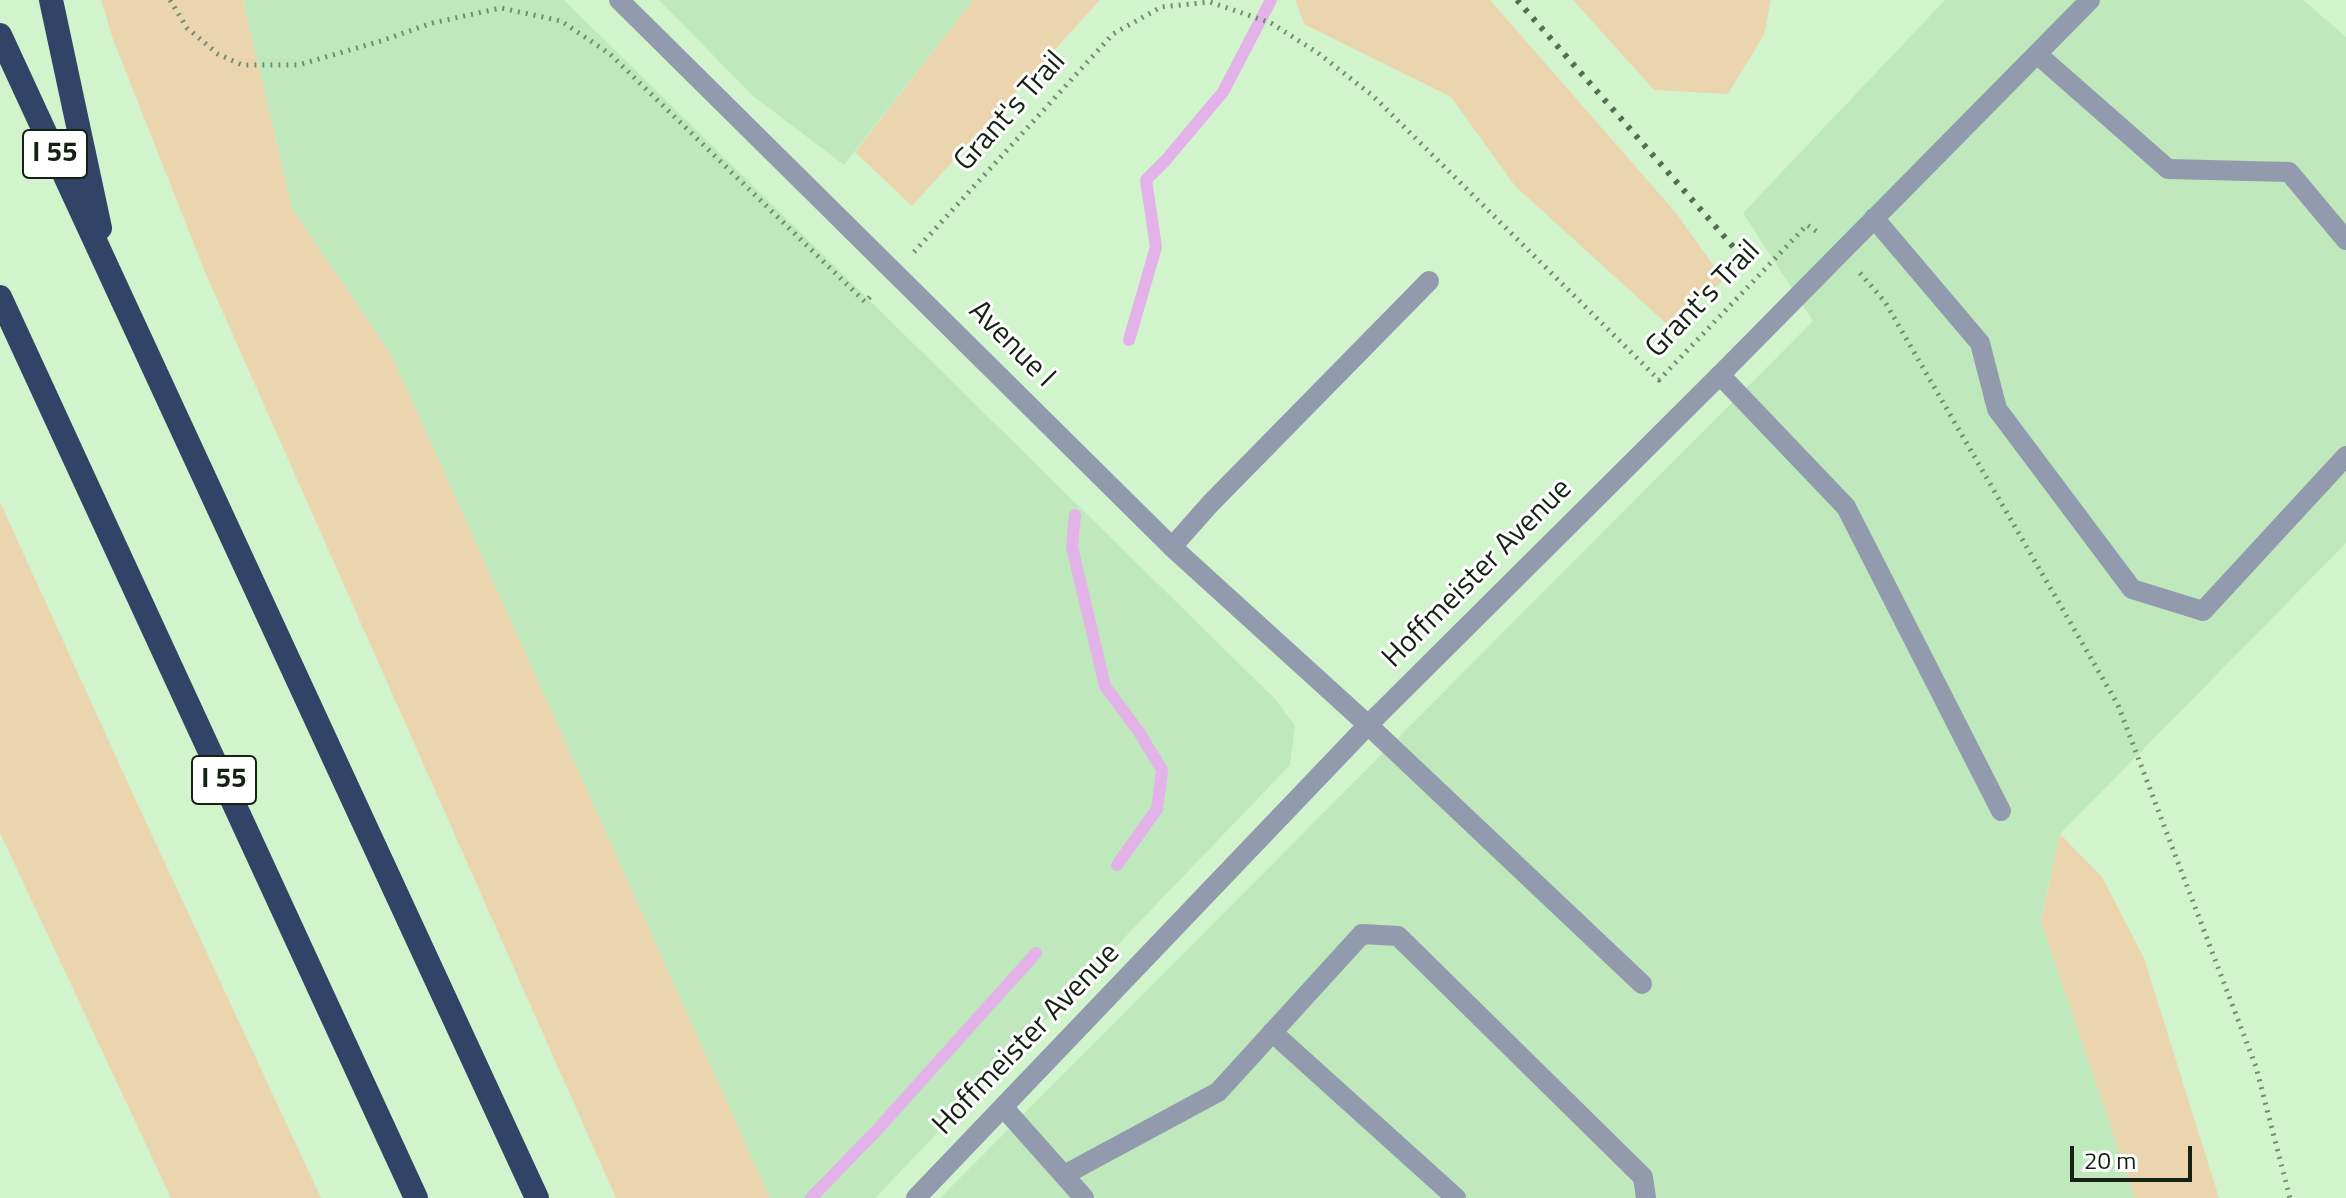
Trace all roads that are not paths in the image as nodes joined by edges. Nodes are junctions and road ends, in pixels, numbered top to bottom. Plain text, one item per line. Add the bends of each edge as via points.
1 (51, 0) edge
2 (619, 0) edge
3 (2090, 0) edge
4 (0, 35) edge
5 (2037, 54) junction
6 (1874, 218) junction
7 (2346, 240) edge
8 (110, 274) junction
9 (1429, 281) dead end
10 (0, 297) edge
11 (0, 326) edge
12 (32, 363) junction
13 (1720, 375) junction
14 (2346, 456) edge
15 (1172, 547) junction
16 (1368, 725) junction
17 (2001, 811) dead end
18 (1642, 984) dead end
19 (1272, 1032) junction
20 (1004, 1108) junction
21 (1064, 1175) junction
22 (416, 1198) edge
23 (537, 1198) edge
24 (916, 1198) edge
25 (1084, 1198) edge
26 (1456, 1198) edge
27 (1646, 1198) edge

1 - 8 highway
2 - 15 street, Avenue I
3 - 5 street, Hoffmeister Avenue
4 - 8 highway, I 55
5 - 6 street, Hoffmeister Avenue
5 - 7 street via 2168,169 2289,172
6 - 13 street, Hoffmeister Avenue
6 - 14 street via 1980,343 1997,409 2132,589 2203,611
8 - 23 highway, I 55
9 - 15 street
10 - 12 highway, I 55
11 - 12 highway
12 - 22 highway, I 55
13 - 16 street, Hoffmeister Avenue
13 - 17 street via 1846,507
15 - 16 street, Avenue I
16 - 18 street, Avenue I
16 - 20 street, Hoffmeister Avenue
19 - 21 street via 1218,1092
19 - 26 street
19 - 27 street via 1362,934 1398,936 1643,1177
20 - 21 street
20 - 24 street, Hoffmeister Avenue
21 - 25 street

